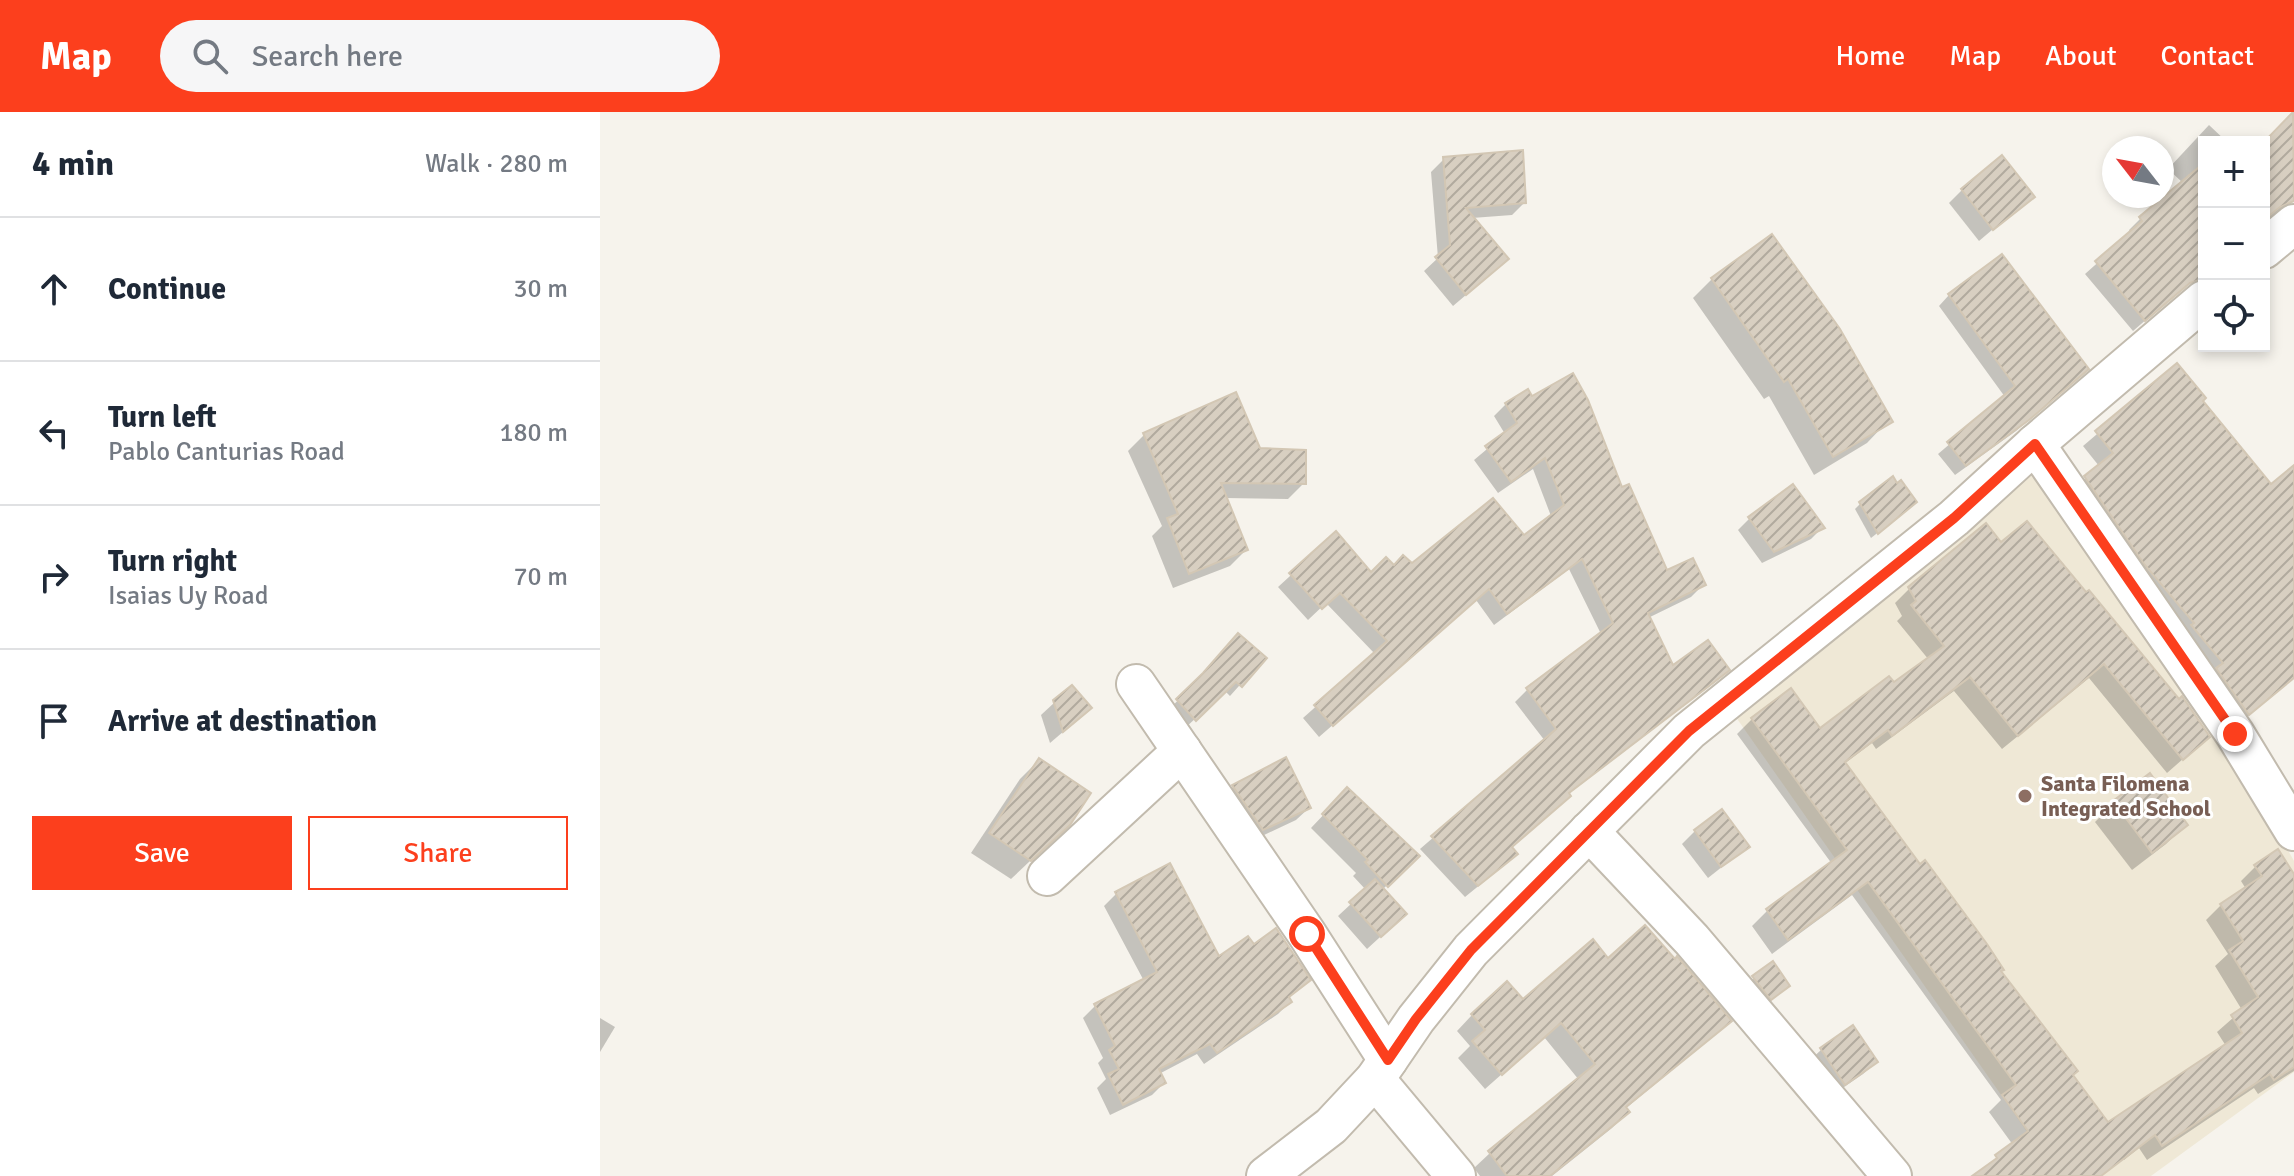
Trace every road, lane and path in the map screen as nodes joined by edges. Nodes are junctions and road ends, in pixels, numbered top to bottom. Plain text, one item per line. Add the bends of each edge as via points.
1 (2294, 224) edge
2 (2270, 244) edge
3 (2198, 305) edge
4 (2035, 444) junction
5 (1136, 684) dead end
6 (1182, 751) junction
7 (1589, 831) junction
8 (2294, 831) edge
9 (1047, 876) dead end
10 (1382, 1069) junction
11 (1266, 1176) edge
12 (1456, 1176) edge
13 (1892, 1176) edge

1 - 2 street
3 - 4 street
4 - 7 street via 1954,518 1689,731
4 - 8 street via 2235,734
5 - 6 street
6 - 9 street
6 - 10 street via 1307,934
7 - 10 street via 1471,950
7 - 13 street via 1692,940
10 - 11 street via 1331,1126
10 - 12 street

